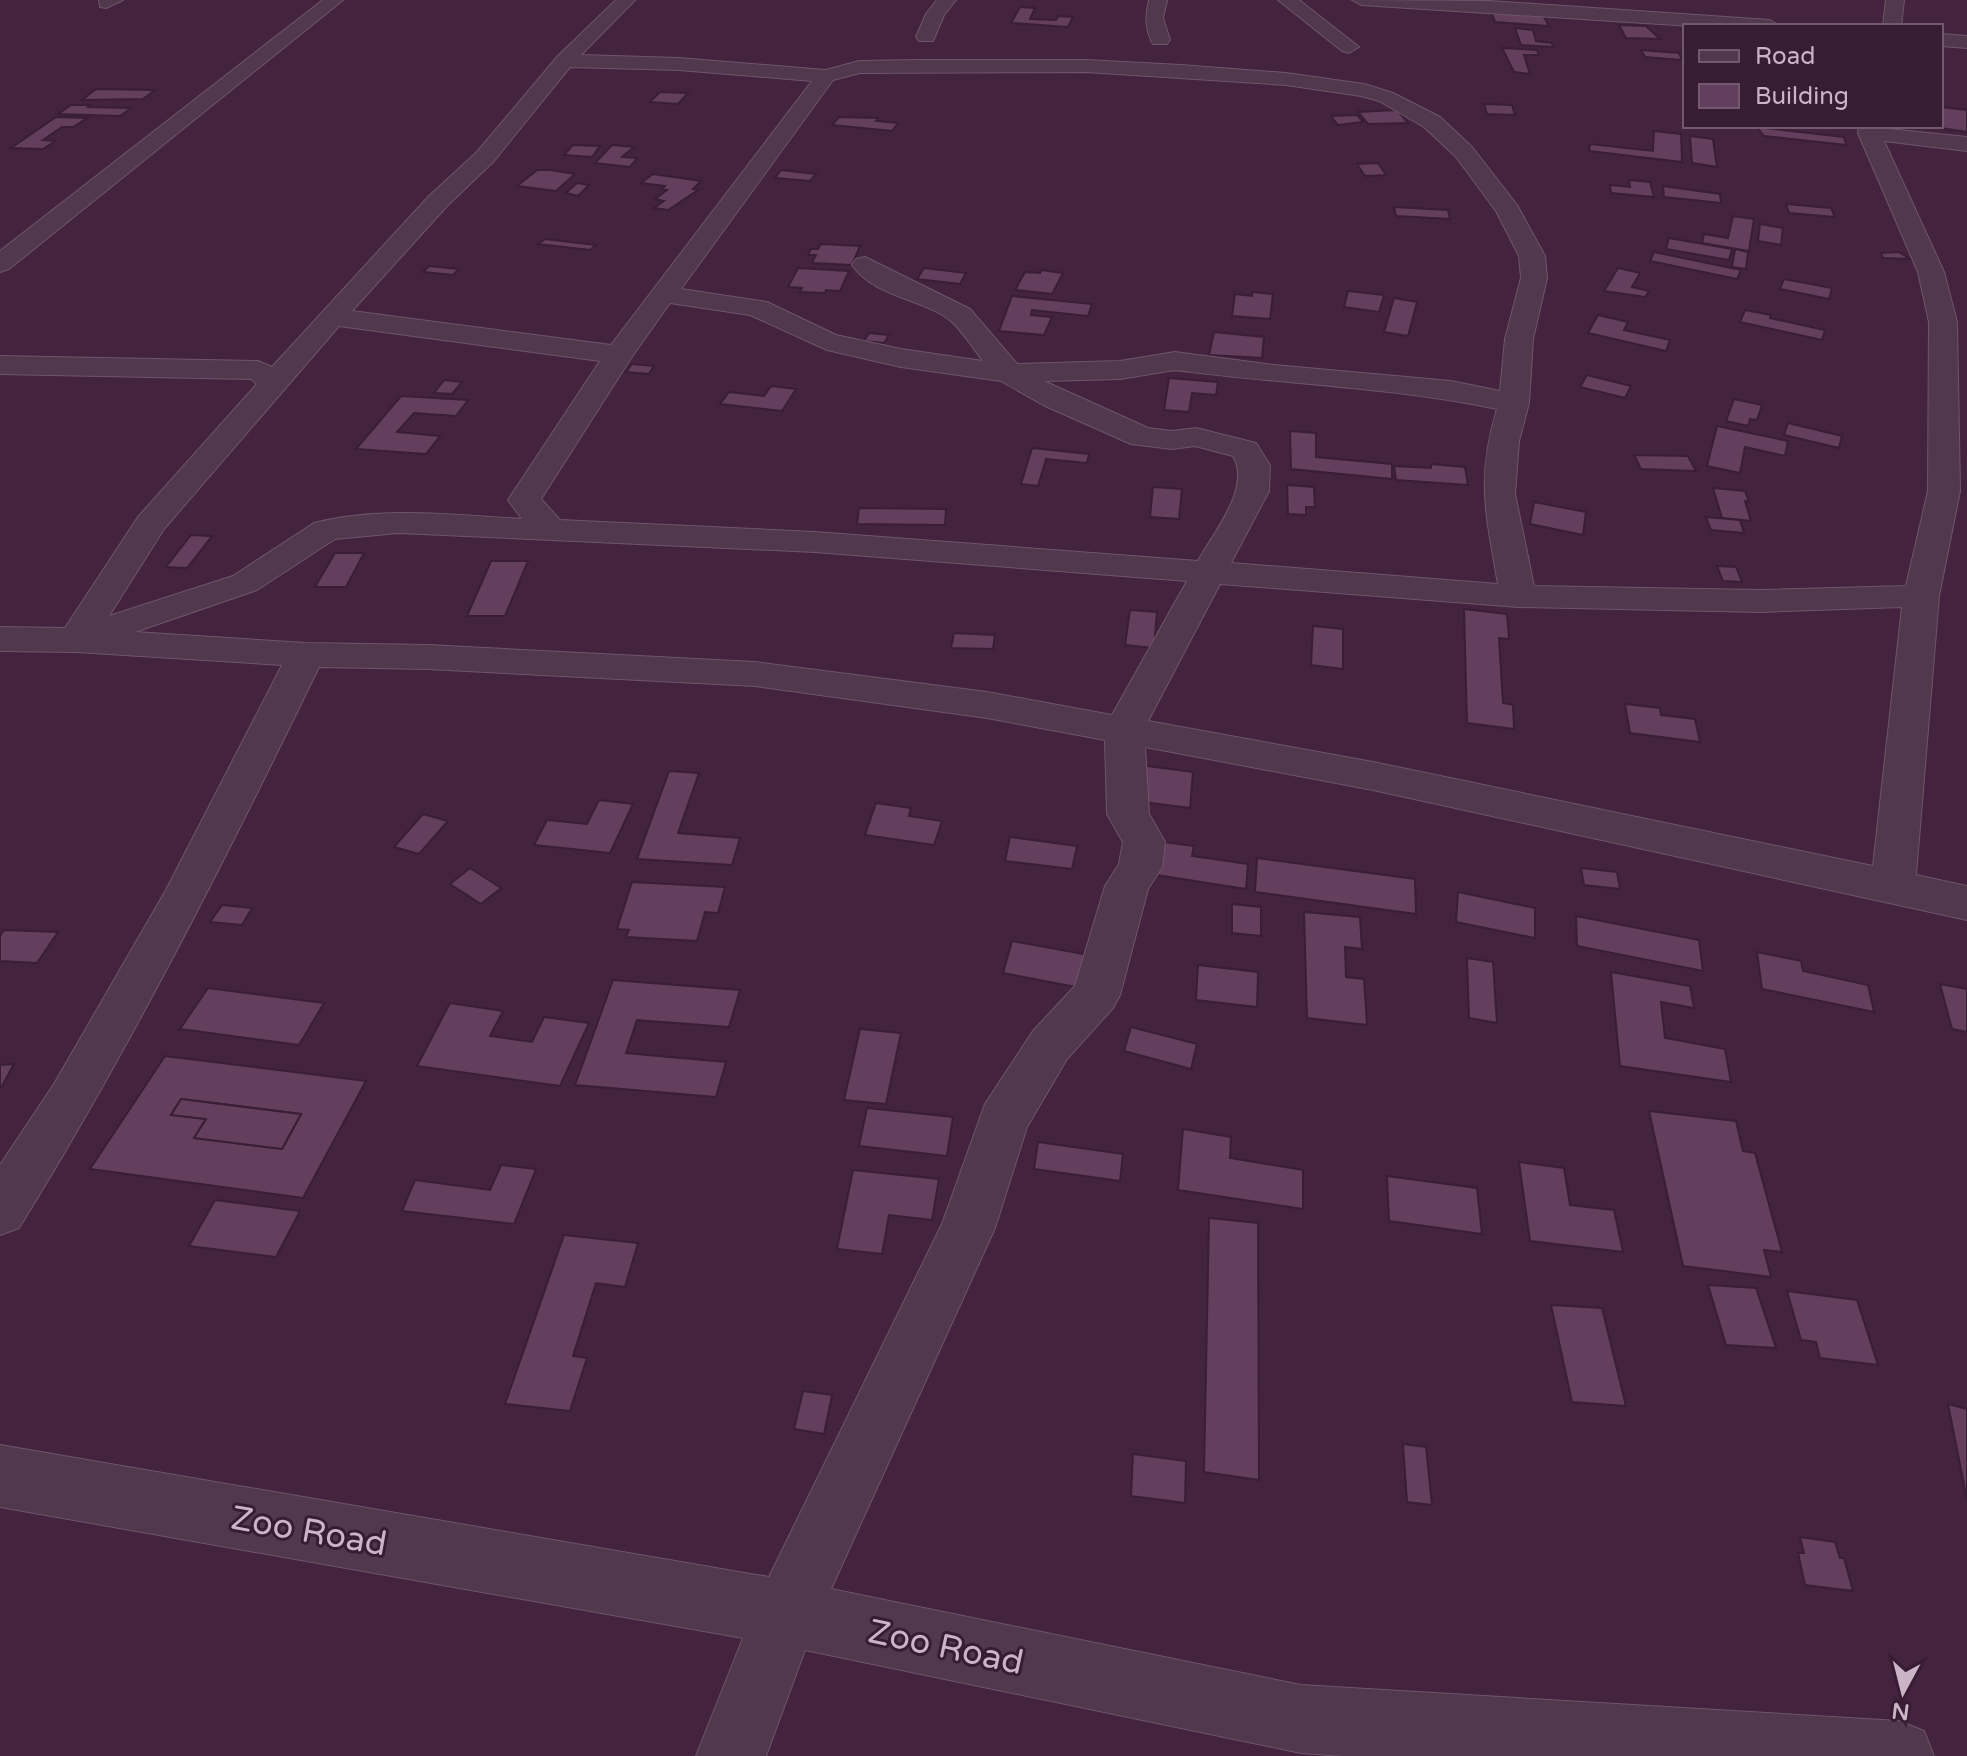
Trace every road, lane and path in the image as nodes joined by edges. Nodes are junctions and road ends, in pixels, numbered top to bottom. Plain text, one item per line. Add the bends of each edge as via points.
1 (334, 0) edge
2 (626, 0) edge
3 (947, 0) edge
4 (1158, 0) edge
5 (1287, 0) edge
6 (1361, 0) edge
7 (1895, 0) edge
8 (1612, 7) edge
9 (1753, 24) edge
10 (1892, 24) edge
11 (926, 37) dead end
12 (1160, 40) dead end
13 (1943, 40) edge
14 (1967, 42) edge
15 (1349, 47) dead end
16 (564, 61) junction
17 (826, 76) junction
18 (1870, 130) edge
19 (1967, 144) edge
20 (0, 264) edge
21 (865, 265) dead end
22 (663, 294) junction
23 (332, 317) junction
24 (618, 355) junction
25 (0, 365) edge
26 (1009, 373) junction
27 (274, 383) junction
28 (1514, 403) junction
29 (1955, 493) edge
30 (550, 530) junction
31 (1208, 572) junction
32 (1518, 596) junction
33 (1921, 596) junction
34 (0, 639) edge
35 (76, 640) junction
36 (306, 655) junction
37 (1124, 729) junction
38 (1893, 889) junction
39 (1967, 903) edge
40 (0, 1211) edge
41 (0, 1476) edge
42 (786, 1613) junction
43 (731, 1756) edge
44 (1899, 1756) edge

1 - 20 street
2 - 16 street
3 - 11 street
4 - 12 street via 1154,18
5 - 15 street
6 - 8 street
7 - 10 street
8 - 9 street
13 - 14 street
16 - 17 street
16 - 23 street via 485,157
17 - 22 street
17 - 28 street via 859,67 1086,66 1331,84 1386,97 1432,122 1464,152 1508,210 1532,256 1534,278 1519,339
18 - 19 street
18 - 29 street via 1931,272 1943,322
21 - 26 street via 881,278 960,315
22 - 24 street
22 - 26 street via 757,308 827,342
23 - 24 street
23 - 27 street
24 - 30 street via 524,500
25 - 27 street via 258,370
26 - 28 street via 1120,370 1175,361 1451,390
26 - 31 street via 1142,437 1196,437 1245,450 1254,465 1253,491
27 - 35 street via 150,524
28 - 32 street via 1503,441 1499,494
29 - 33 street
30 - 31 street via 815,542
30 - 35 street via 398,523 326,530 245,583
31 - 32 street
31 - 37 street
32 - 33 street via 1760,601
33 - 38 street
34 - 35 street
35 - 36 street
36 - 37 street via 755,674
36 - 40 street via 186,895 72,1099
37 - 38 street via 1373,776
37 - 42 street via 1128,814 1144,842 1096,995 1050,1045 1003,1120 968,1228
38 - 39 street
41 - 42 street, Zoo Road
42 - 43 street
42 - 44 street, Zoo Road via 1301,1719

